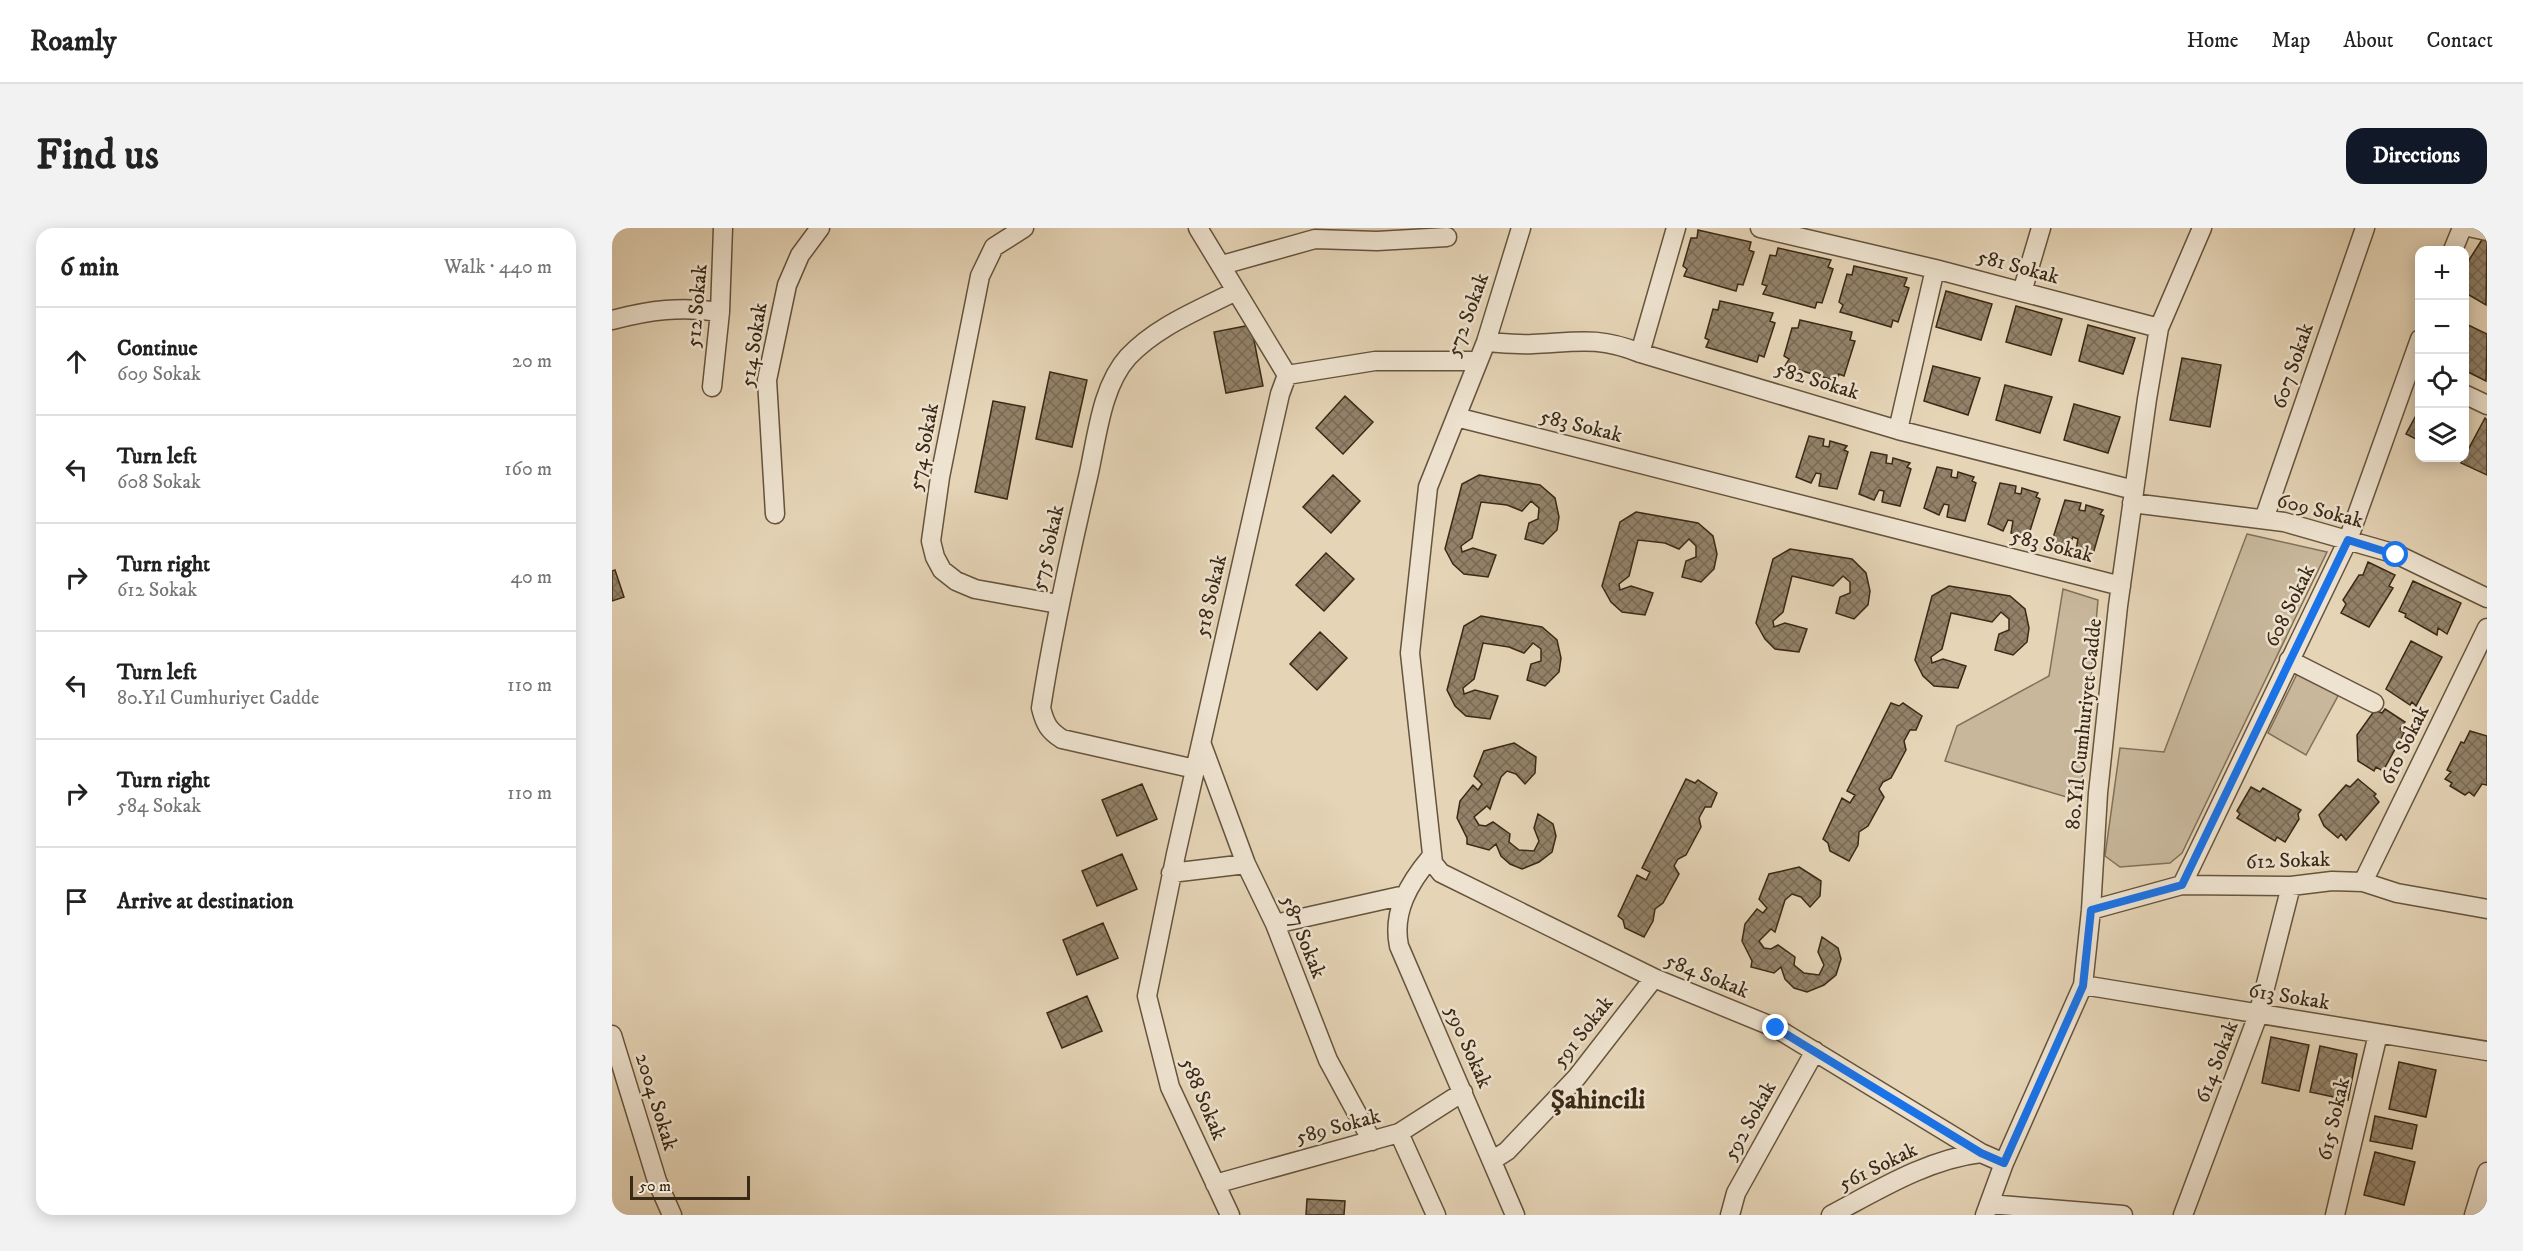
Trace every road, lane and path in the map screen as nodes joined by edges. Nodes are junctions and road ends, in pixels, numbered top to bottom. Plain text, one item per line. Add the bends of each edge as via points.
1 (723, 228) edge
2 (820, 228) edge
3 (1024, 228) edge
4 (1198, 228) edge
5 (1521, 228) edge
6 (1676, 228) edge
7 (1760, 228) edge
8 (2042, 228) edge
9 (2202, 228) edge
10 (2365, 228) edge
11 (2462, 228) edge
12 (2473, 228) edge
13 (2487, 231) edge
14 (1447, 237) dead end
15 (2455, 246) edge
16 (1222, 265) junction
17 (1935, 269) junction
18 (1236, 291) junction
19 (2022, 292) junction
20 (720, 312) junction
21 (612, 320) edge
22 (2159, 328) junction
23 (1486, 342) junction
24 (1640, 353) junction
25 (2417, 354) edge
26 (1476, 362) junction
27 (2414, 369) edge
28 (1287, 375) junction
29 (712, 387) dead end
30 (2469, 396) edge
31 (2487, 405) edge
32 (1456, 417) junction
33 (1898, 430) junction
34 (2133, 496) junction
35 (775, 514) dead end
36 (2265, 519) junction
37 (2348, 540) junction
38 (2121, 586) junction
39 (2487, 598) edge
40 (1058, 604) junction
41 (2487, 628) edge
42 (2289, 660) junction
43 (2374, 703) dead end
44 (1202, 745) junction
45 (1195, 769) junction
46 (1430, 853) junction
47 (1246, 864) junction
48 (1172, 873) junction
49 (2363, 882) junction
50 (2182, 885) junction
51 (2290, 886) junction
52 (1405, 895) junction
53 (2487, 909) edge
54 (2091, 910) junction
55 (1275, 924) junction
56 (1654, 978) junction
57 (2083, 986) junction
58 (1147, 996) joint
59 (2258, 1015) junction
60 (2378, 1034) junction
61 (612, 1035) edge
62 (1815, 1051) junction
63 (2487, 1051) edge
64 (1462, 1092) junction
65 (1399, 1133) junction
66 (1372, 1141) junction
67 (1981, 1153) junction
68 (1493, 1160) junction
69 (2004, 1163) junction
70 (2487, 1172) edge
71 (1215, 1184) junction
72 (1864, 1207) edge
73 (1987, 1210) edge
74 (672, 1215) edge
75 (1230, 1215) edge
76 (1436, 1215) edge
77 (1515, 1215) edge
78 (1730, 1215) edge
79 (1831, 1215) edge
80 (2123, 1215) edge
81 (2183, 1215) edge
82 (2335, 1215) edge
83 (2474, 1215) edge

1 - 20 street, 512 Sokak
2 - 35 street, 514 Sokak via 800,255 787,285 771,352 767,380
3 - 40 street, 574 Sokak via 994,247 980,276 931,541 942,570 956,581 975,590
4 - 16 street
5 - 23 street, 572 Sokak
6 - 24 street
7 - 17 street, 581 Sokak
8 - 19 street
9 - 22 street, 80.Yıl Cumhuriyet Cadde
10 - 36 street, 607 Sokak
11 - 15 street
12 - 13 street
14 - 16 street via 1315,239
16 - 18 street
17 - 19 street, 581 Sokak
17 - 33 street
18 - 28 street
18 - 40 street, 575 Sokak via 1158,332 1117,373 1102,415
19 - 22 street, 581 Sokak
20 - 21 street via 671,308
20 - 29 street, 512 Sokak
22 - 34 street, 80.Yıl Cumhuriyet Cadde
23 - 24 street, 582 Sokak via 1584,340 1618,344
23 - 26 street, 572 Sokak
24 - 33 street, 582 Sokak
25 - 27 street, 608 Sokak
26 - 28 street via 1375,361
26 - 32 street, 572 Sokak
27 - 37 street, 608 Sokak
28 - 44 street, 518 Sokak
30 - 31 street
32 - 38 street, 583 Sokak
32 - 46 street via 1428,487 1410,653
33 - 34 street, 582 Sokak
34 - 36 street, 609 Sokak
34 - 38 street, 80.Yıl Cumhuriyet Cadde
36 - 37 street, 609 Sokak
37 - 39 street, 609 Sokak via 2396,555
37 - 42 street, 608 Sokak
38 - 54 street, 80.Yıl Cumhuriyet Cadde via 2098,793
40 - 45 street, 575 Sokak via 1041,708 1052,732 1062,739
41 - 49 street, 610 Sokak
42 - 43 street
42 - 50 street, 608 Sokak
44 - 45 street, 518 Sokak
44 - 47 street, 587 Sokak
45 - 48 street, 518 Sokak
46 - 52 street, 590 Sokak
46 - 56 street, 584 Sokak via 1441,873
47 - 48 street
47 - 55 street, 587 Sokak
48 - 58 street, 518 Sokak
49 - 51 street, 612 Sokak
49 - 53 street, 612 Sokak via 2397,893
50 - 51 street, 612 Sokak
50 - 54 street, 612 Sokak
51 - 59 street, 614 Sokak
52 - 55 street
52 - 64 street, 590 Sokak via 1396,916 1399,946
54 - 57 street, 80.Yıl Cumhuriyet Cadde
55 - 66 street, 587 Sokak via 1328,1060
56 - 62 street, 584 Sokak via 1776,1028
56 - 68 street, 591 Sokak via 1577,1077 1507,1151
57 - 59 street, 613 Sokak
57 - 69 street, 80.Yıl Cumhuriyet Cadde
58 - 71 street, 588 Sokak via 1170,1087
59 - 60 street, 613 Sokak
59 - 81 street, 614 Sokak
60 - 63 street, 613 Sokak
60 - 82 street, 615 Sokak
61 - 74 street, 2004 Sokak via 657,1181
62 - 67 street, 584 Sokak
62 - 78 street, 592 Sokak via 1736,1193
64 - 65 street, 589 Sokak
64 - 68 street, 590 Sokak
65 - 66 street, 589 Sokak
65 - 76 street
66 - 71 street, 589 Sokak
67 - 69 street, 584 Sokak
67 - 72 street, 561 Sokak via 1926,1167
68 - 77 street, 590 Sokak
69 - 73 street, 80.Yıl Cumhuriyet Cadde
70 - 83 street
71 - 75 street, 588 Sokak
72 - 79 street, 561 Sokak
73 - 80 street

